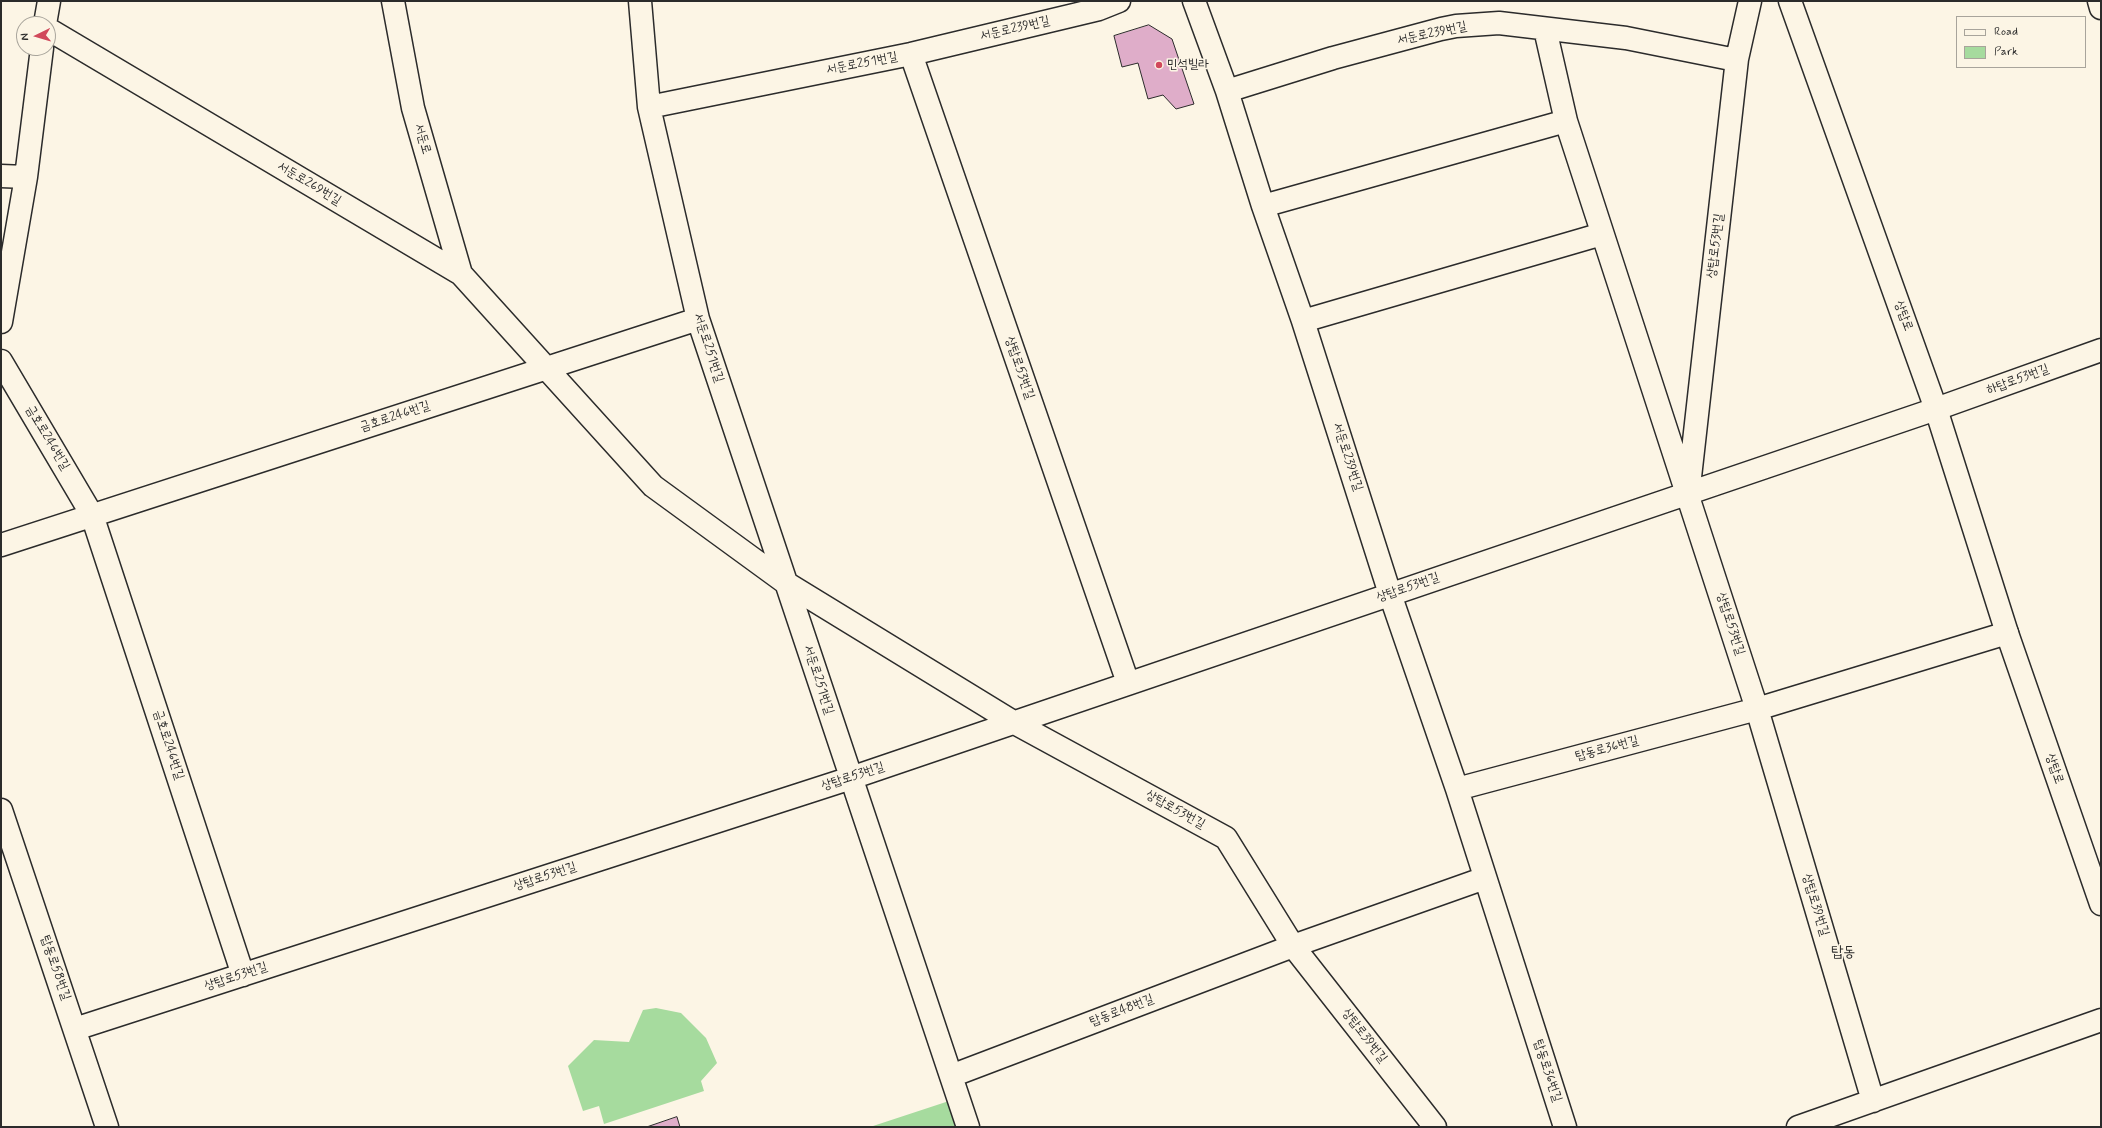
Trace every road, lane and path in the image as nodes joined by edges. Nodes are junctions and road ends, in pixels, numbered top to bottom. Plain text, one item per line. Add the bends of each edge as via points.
1 (49, 1) edge
2 (393, 1) edge
3 (640, 1) edge
4 (1119, 1) edge
5 (1194, 1) edge
6 (1750, 1) edge
7 (1790, 1) edge
8 (2099, 1) edge
9 (2101, 8) edge
10 (46, 16) edge
11 (1545, 28) junction
12 (56, 34) edge
13 (911, 54) junction
14 (41, 56) edge
15 (1737, 59) junction
16 (1227, 91) junction
17 (649, 107) junction
18 (1566, 121) junction
19 (1, 176) edge
20 (26, 177) junction
21 (1263, 206) junction
22 (1602, 234) junction
23 (461, 274) junction
24 (698, 319) junction
25 (1303, 320) junction
26 (1, 322) edge
27 (2101, 350) edge
28 (1, 362) edge
29 (547, 368) junction
30 (1936, 409) junction
31 (1688, 493) junction
32 (92, 515) junction
33 (1, 545) edge
34 (786, 583) junction
35 (1390, 594) junction
36 (2007, 633) junction
37 (1128, 683) junction
38 (1757, 710) junction
39 (1013, 722) junction
40 (851, 778) junction
41 (1457, 789) junction
42 (1, 810) edge
43 (1486, 878) junction
44 (2101, 904) edge
45 (1293, 946) junction
46 (243, 975) junction
47 (2101, 1020) edge
48 (76, 1029) junction
49 (951, 1076) junction
50 (1873, 1101) junction
51 (107, 1127) edge
52 (968, 1127) edge
53 (1435, 1127) edge
54 (1565, 1127) edge
55 (1798, 1127) edge

1 - 10 street
2 - 23 street, 서둔로 via 413,108
3 - 17 street, 서둔로251번길
4 - 13 street, 서둔로239번길 via 1099,9
5 - 16 street, 서둔로239번길
6 - 15 street, 상탑로53번길
7 - 30 street, 상탑로
8 - 9 street
11 - 15 street, 서둔로239번길 via 1626,38 1731,60
11 - 16 street, 서둔로239번길 via 1498,23 1456,26 1333,58
11 - 18 street, 상탑로53번길
12 - 23 street, 서둔로269번길
13 - 17 street, 서둔로251번길
13 - 37 street, 상탑로53번길
14 - 20 street
15 - 31 street, 상탑로53번길
16 - 21 street, 서둔로239번길
17 - 24 street, 서둔로251번길
18 - 21 street
18 - 22 street, 상탑로53번길
19 - 20 street
20 - 26 street
21 - 25 street, 서둔로239번길
22 - 25 street
22 - 31 street, 상탑로53번길
23 - 29 street, 서둔로269번길
24 - 29 street, 금호로246번길
24 - 34 street, 서둔로251번길
25 - 35 street, 서둔로239번길
27 - 30 street, 하탑로53번길
28 - 32 street, 금호로246번길
29 - 32 street, 금호로246번길
29 - 34 street via 653,486
30 - 31 street, 상탑로53번길
30 - 36 street, 상탑로
31 - 35 street, 상탑로53번길
31 - 38 street, 상탑로53번길
32 - 33 street, 금호로246번길
32 - 46 street, 금호로246번길
34 - 39 street, 상탑로53번길
34 - 40 street, 서둔로251번길
35 - 37 street, 상탑로53번길
35 - 41 street, 탑동로36번길
36 - 38 street
36 - 44 street, 상탑로
37 - 39 street, 상탑로53번길
38 - 41 street, 탑동로36번길
38 - 50 street, 상탑로39번길
39 - 40 street, 상탑로53번길
39 - 45 street, 상탑로53번길 via 1226,838
40 - 46 street, 상탑로53번길
40 - 49 street
41 - 43 street, 탑동로36번길
42 - 48 street, 탑동로58번길
43 - 45 street
43 - 54 street, 탑동로36번길
45 - 49 street, 탑동로48번길
45 - 53 street, 상탑로39번길
46 - 48 street, 상탑로53번길
47 - 50 street
48 - 51 street, 탑동로58번길
49 - 52 street
50 - 55 street

